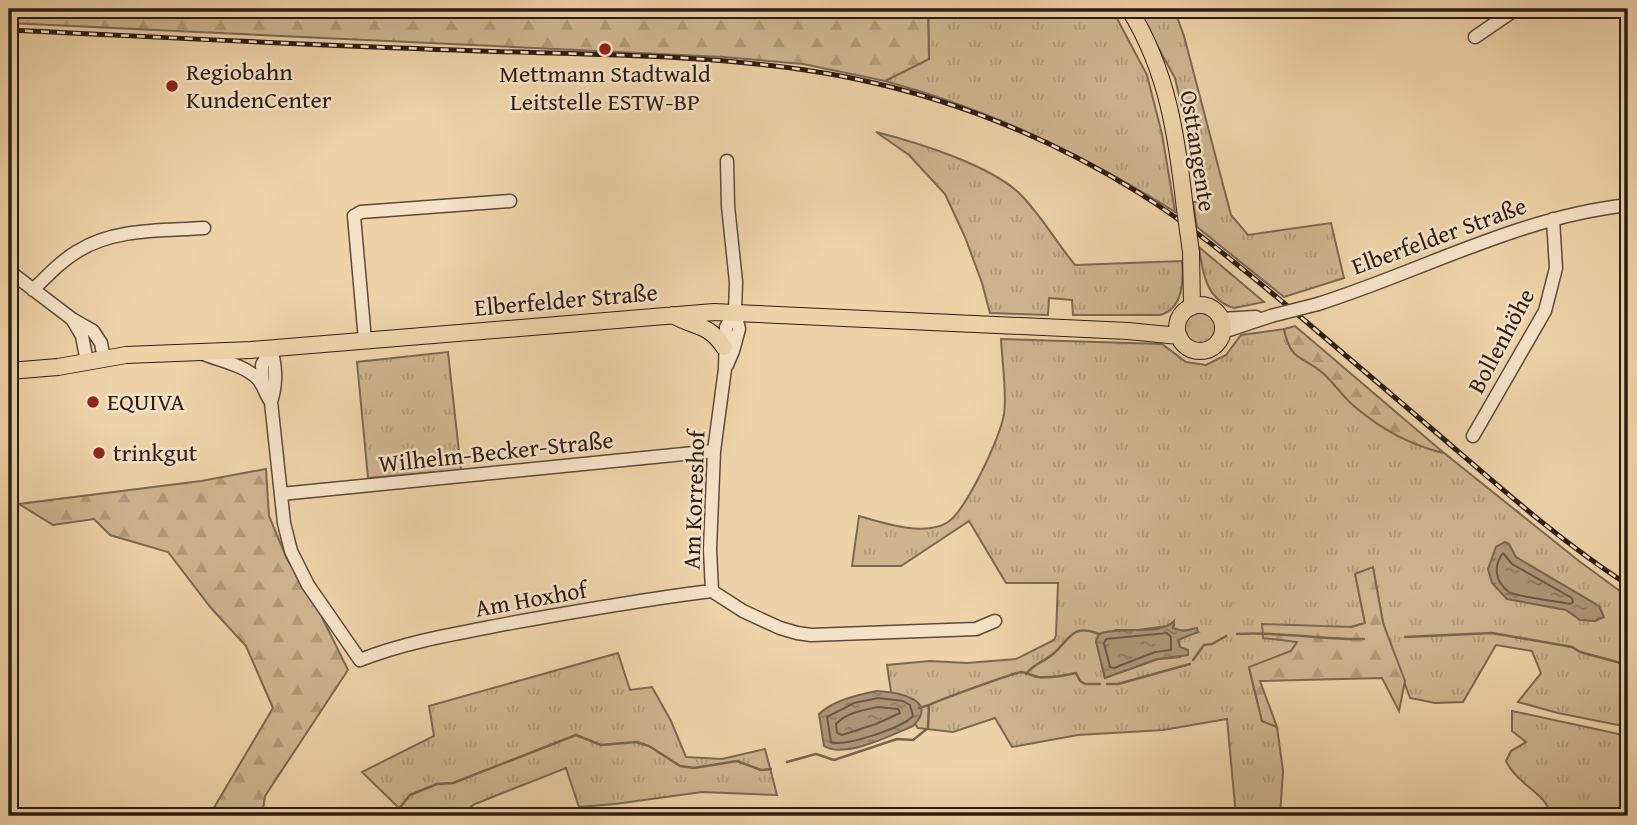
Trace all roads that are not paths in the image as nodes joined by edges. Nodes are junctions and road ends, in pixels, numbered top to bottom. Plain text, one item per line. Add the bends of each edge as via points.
1 (1129, 9) edge
2 (1516, 9) edge
3 (1475, 37) dead end
4 (727, 161) dead end
5 (510, 201) dead end
6 (1628, 205) edge
7 (1553, 219) junction
8 (204, 228) dead end
9 (9, 271) edge
10 (33, 290) junction
11 (1198, 306) junction
12 (735, 312) junction
13 (671, 314) junction
14 (72, 319) junction
15 (1222, 326) junction
16 (1179, 329) junction
17 (365, 340) junction
18 (724, 347) junction
19 (271, 349) junction
20 (201, 353) junction
21 (104, 359) junction
22 (87, 362) junction
23 (725, 369) junction
24 (9, 371) edge
25 (263, 387) junction
26 (271, 402) junction
27 (1473, 436) dead end
28 (714, 451) junction
29 (281, 494) junction
30 (712, 591) junction
31 (995, 621) dead end

1 - 11 main road, Osttangente, bridge via 1166,89
2 - 3 street
4 - 12 street
5 - 17 street via 354,216
6 - 7 street, Elberfelder Straße
7 - 15 street, Elberfelder Straße, bridge via 1318,304
7 - 27 street, Bollenhöhe via 1556,268 1545,311
8 - 10 street via 103,239 63,261
9 - 10 street
10 - 14 street
11 - 15 main road via 1212,309
11 - 16 main road via 1183,313
12 - 13 main road, Elberfelder Straße
12 - 16 main road, Elberfelder Straße via 1128,331
12 - 18 street, Am Korreshof via 726,327
12 - 23 street, Am Korreshof via 739,329
13 - 17 main road, Elberfelder Straße
13 - 18 main road via 710,330
14 - 21 street via 98,337
14 - 22 street via 82,336
15 - 16 main road via 1214,346 1200,351 1189,348
17 - 19 main road, Elberfelder Straße
18 - 23 street, Am Korreshof
19 - 20 main road, Elberfelder Straße
19 - 25 street via 262,365
19 - 26 street via 275,391
20 - 21 main road, Elberfelder Straße
20 - 25 street via 240,366
21 - 22 main road, Elberfelder Straße
22 - 24 main road, Elberfelder Straße
23 - 28 street, Am Korreshof
25 - 26 street
26 - 29 street
28 - 29 street, Wilhelm-Becker-Straße
28 - 30 street, Am Korreshof
29 - 30 street, Am Hoxhof via 291,551 308,585 360,660 444,636
30 - 31 street, Am Korreshof via 780,628 804,634 976,629

